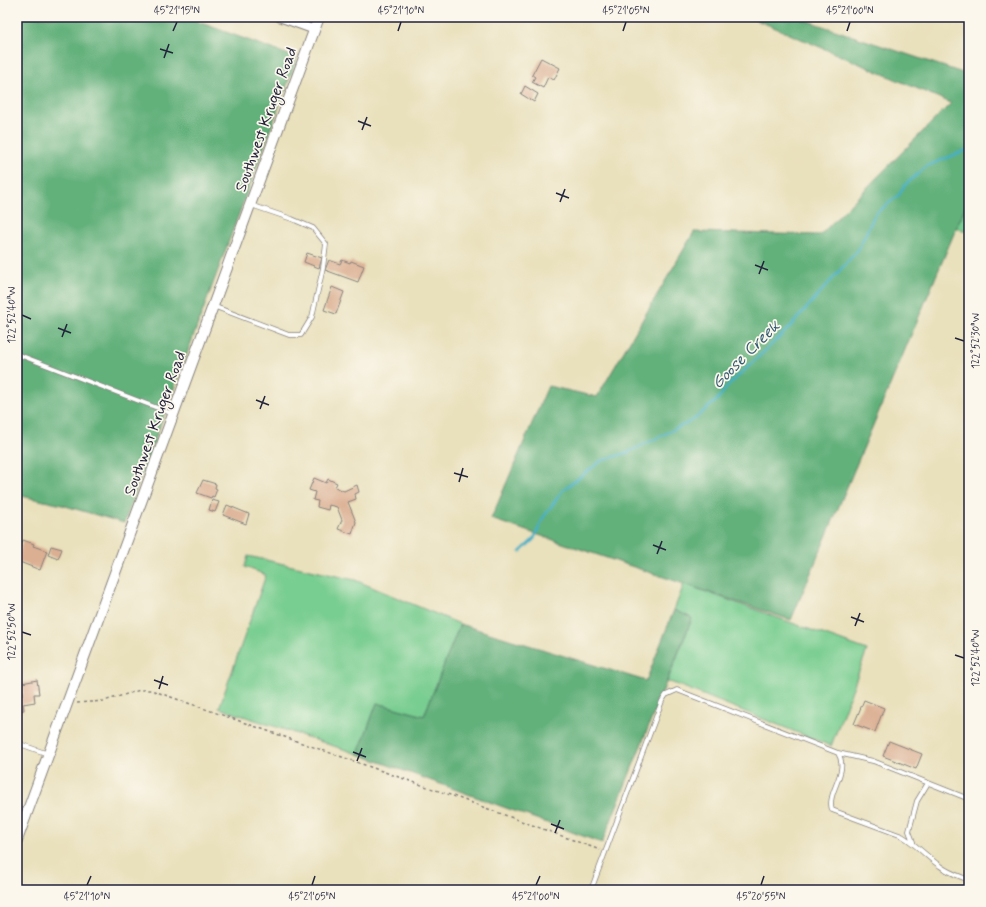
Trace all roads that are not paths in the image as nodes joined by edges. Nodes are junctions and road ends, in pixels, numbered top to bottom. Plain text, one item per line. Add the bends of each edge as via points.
1 (279, 17) edge
2 (319, 17) edge
3 (314, 30) junction
4 (250, 205) junction
5 (213, 306) junction
6 (17, 354) edge
7 (173, 414) junction
8 (17, 743) edge
9 (838, 753) junction
10 (48, 754) junction
11 (928, 783) junction
12 (969, 799) edge
13 (17, 840) edge
14 (913, 843) junction
15 (969, 880) edge
16 (591, 890) edge

1 - 3 street
2 - 3 street, Southwest Kruger Road
3 - 4 street, Southwest Kruger Road
4 - 5 street, Southwest Kruger Road
4 - 5 lane via 313,228 326,244 312,317 301,335 289,335
5 - 7 street, Southwest Kruger Road
6 - 7 lane
7 - 10 street, Southwest Kruger Road
8 - 10 lane
9 - 11 lane via 873,761
9 - 14 lane via 842,758 842,767 832,800 832,810 902,836
9 - 16 lane via 684,692 671,692 662,701
10 - 13 street, Southwest Kruger Road
11 - 12 lane
11 - 14 lane via 917,801 910,830
14 - 15 lane via 939,866

